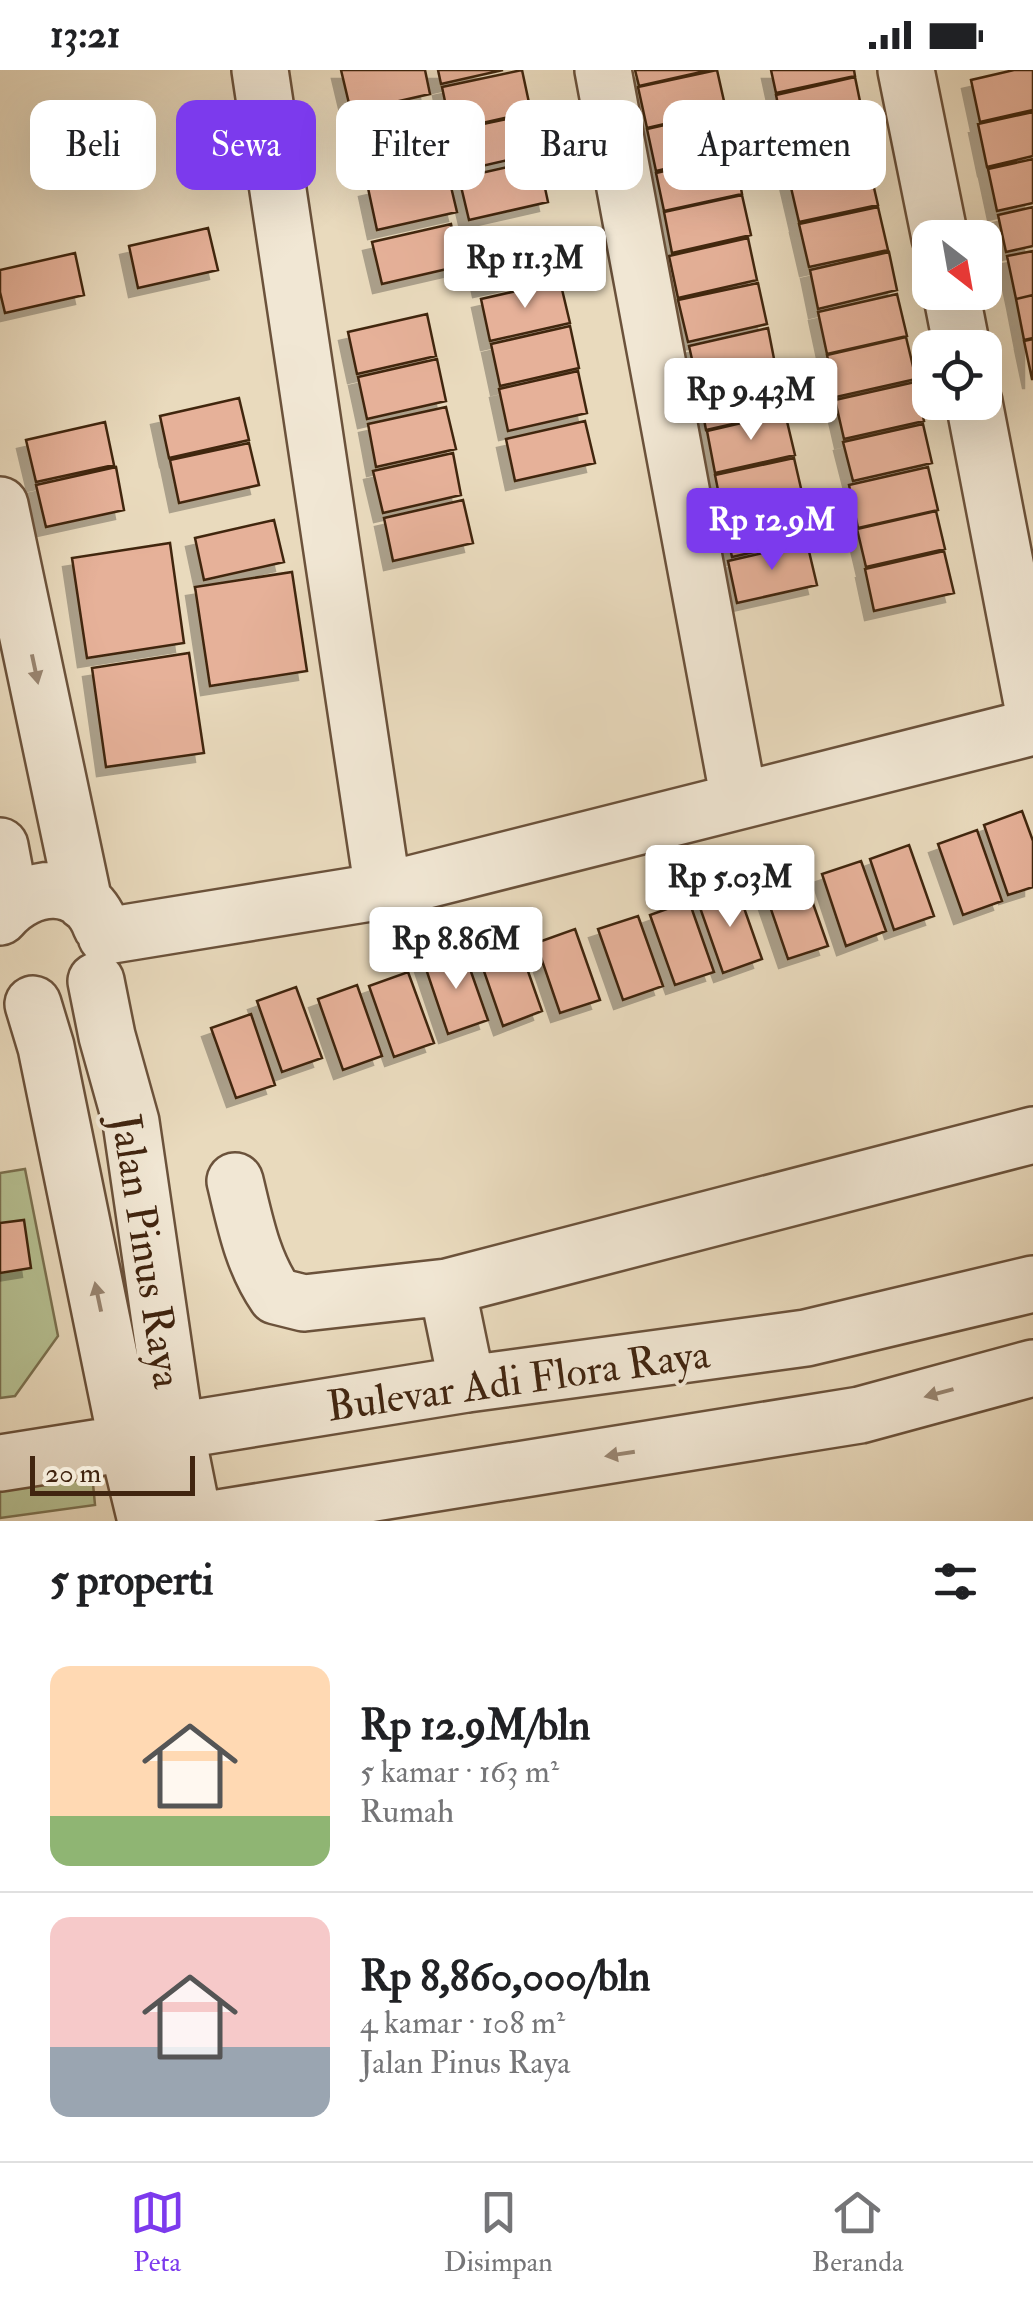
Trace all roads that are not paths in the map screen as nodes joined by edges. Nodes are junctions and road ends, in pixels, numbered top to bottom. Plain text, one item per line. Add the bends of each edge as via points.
1 (260, 70) edge
2 (603, 70) edge
3 (906, 70) edge
4 (936, 220) edge
5 (977, 420) edge
6 (0, 506) edge
7 (1033, 708) edge
8 (1033, 727) edge
9 (739, 800) junction
10 (0, 846) edge
11 (383, 891) junction
12 (5, 910) edge
13 (95, 940) junction
14 (16, 991) edge
15 (1033, 1135) edge
16 (235, 1181) dead end
17 (1033, 1284) edge
18 (447, 1287) junction
19 (1033, 1368) edge
20 (467, 1384) junction
21 (152, 1437) junction
22 (0, 1464) edge
23 (146, 1521) edge
24 (197, 1521) edge

1 - 11 street
2 - 9 street
3 - 4 street
5 - 7 street
6 -> 13 street, Jalan Pinus Raya
8 - 9 street
9 - 11 street
10 - 12 street
11 - 13 street
12 - 13 street via 28,894 67,893
13 - 14 street via 78,997 57,1006
13 - 21 street, Jalan Pinus Raya via 107,1036 132,1122
21 -> 14 street, Jalan Pinus Raya via 50,1065
15 - 18 street
16 - 18 street via 252,1252 276,1296 304,1303
17 - 20 street, Bulevar Adi Flora Raya via 806,1338
18 - 20 street
19 -> 24 street, Bulevar Adi Flora Raya via 860,1415
20 - 21 street, Bulevar Adi Flora Raya
21 - 22 street, Bulevar Adi Flora Raya
21 - 23 street, Jalan Pinus Raya
21 - 24 street, Jalan Pinus Raya

